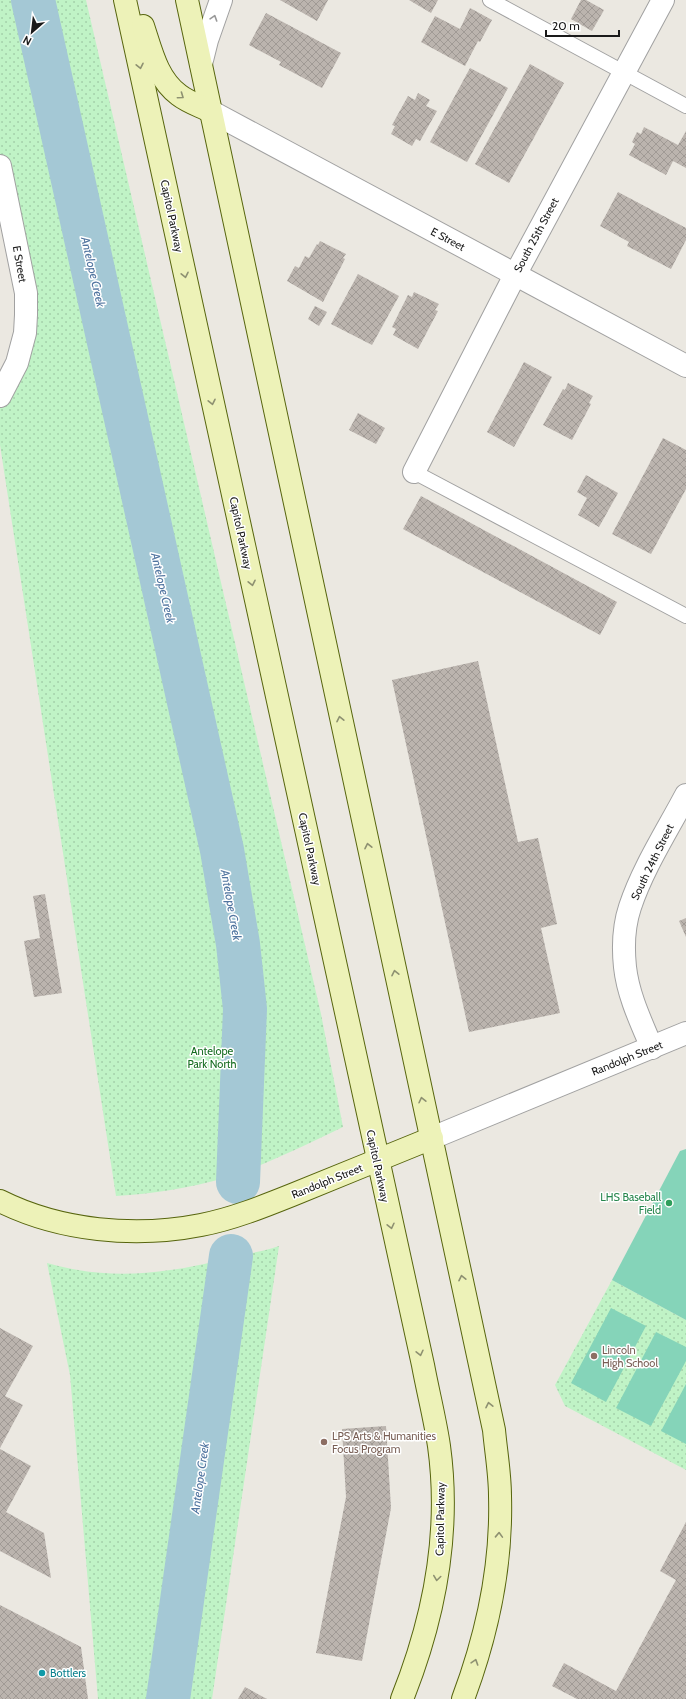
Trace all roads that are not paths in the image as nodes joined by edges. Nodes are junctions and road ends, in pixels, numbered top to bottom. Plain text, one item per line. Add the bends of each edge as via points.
1 (126, 0) edge
2 (135, 0) edge
3 (187, 0) edge
4 (221, 0) edge
5 (490, 0) edge
6 (662, 0) edge
7 (201, 64) junction
8 (623, 73) junction
9 (686, 106) edge
10 (210, 111) junction
11 (0, 166) edge
12 (515, 275) junction
13 (686, 366) edge
14 (0, 396) edge
15 (414, 472) joint
16 (686, 616) edge
17 (686, 795) edge
18 (686, 1033) edge
19 (652, 1048) junction
20 (432, 1138) junction
21 (378, 1160) junction
22 (0, 1201) edge
23 (402, 1699) edge
24 (463, 1699) edge

1 -> 21 main road, Capitol Parkway
2 -> 10 main road via 158,68 165,81 179,95
3 - 7 main road
7 -> 4 street
5 - 8 lane
6 - 8 street, South 25th Street
7 - 10 main road
8 - 9 lane
8 - 12 street, South 25th Street
10 - 12 street, E Street
20 -> 10 main road
11 - 14 street, E Street via 26,293 25,332 17,363
12 - 13 street, E Street
12 - 15 street, South 25th Street
15 - 16 lane
17 - 19 street, South 24th Street via 639,884 630,908 625,936 625,967 631,996
18 - 19 street, Randolph Street
19 - 20 street, Randolph Street
20 - 21 main road, Randolph Street
24 -> 20 main road via 489,1608 498,1548 500,1496 494,1430
21 - 22 main road, Randolph Street via 238,1216 180,1229 119,1231 91,1228 34,1215
21 -> 23 main road, Capitol Parkway via 439,1446 443,1499 441,1545 434,1597 421,1649

